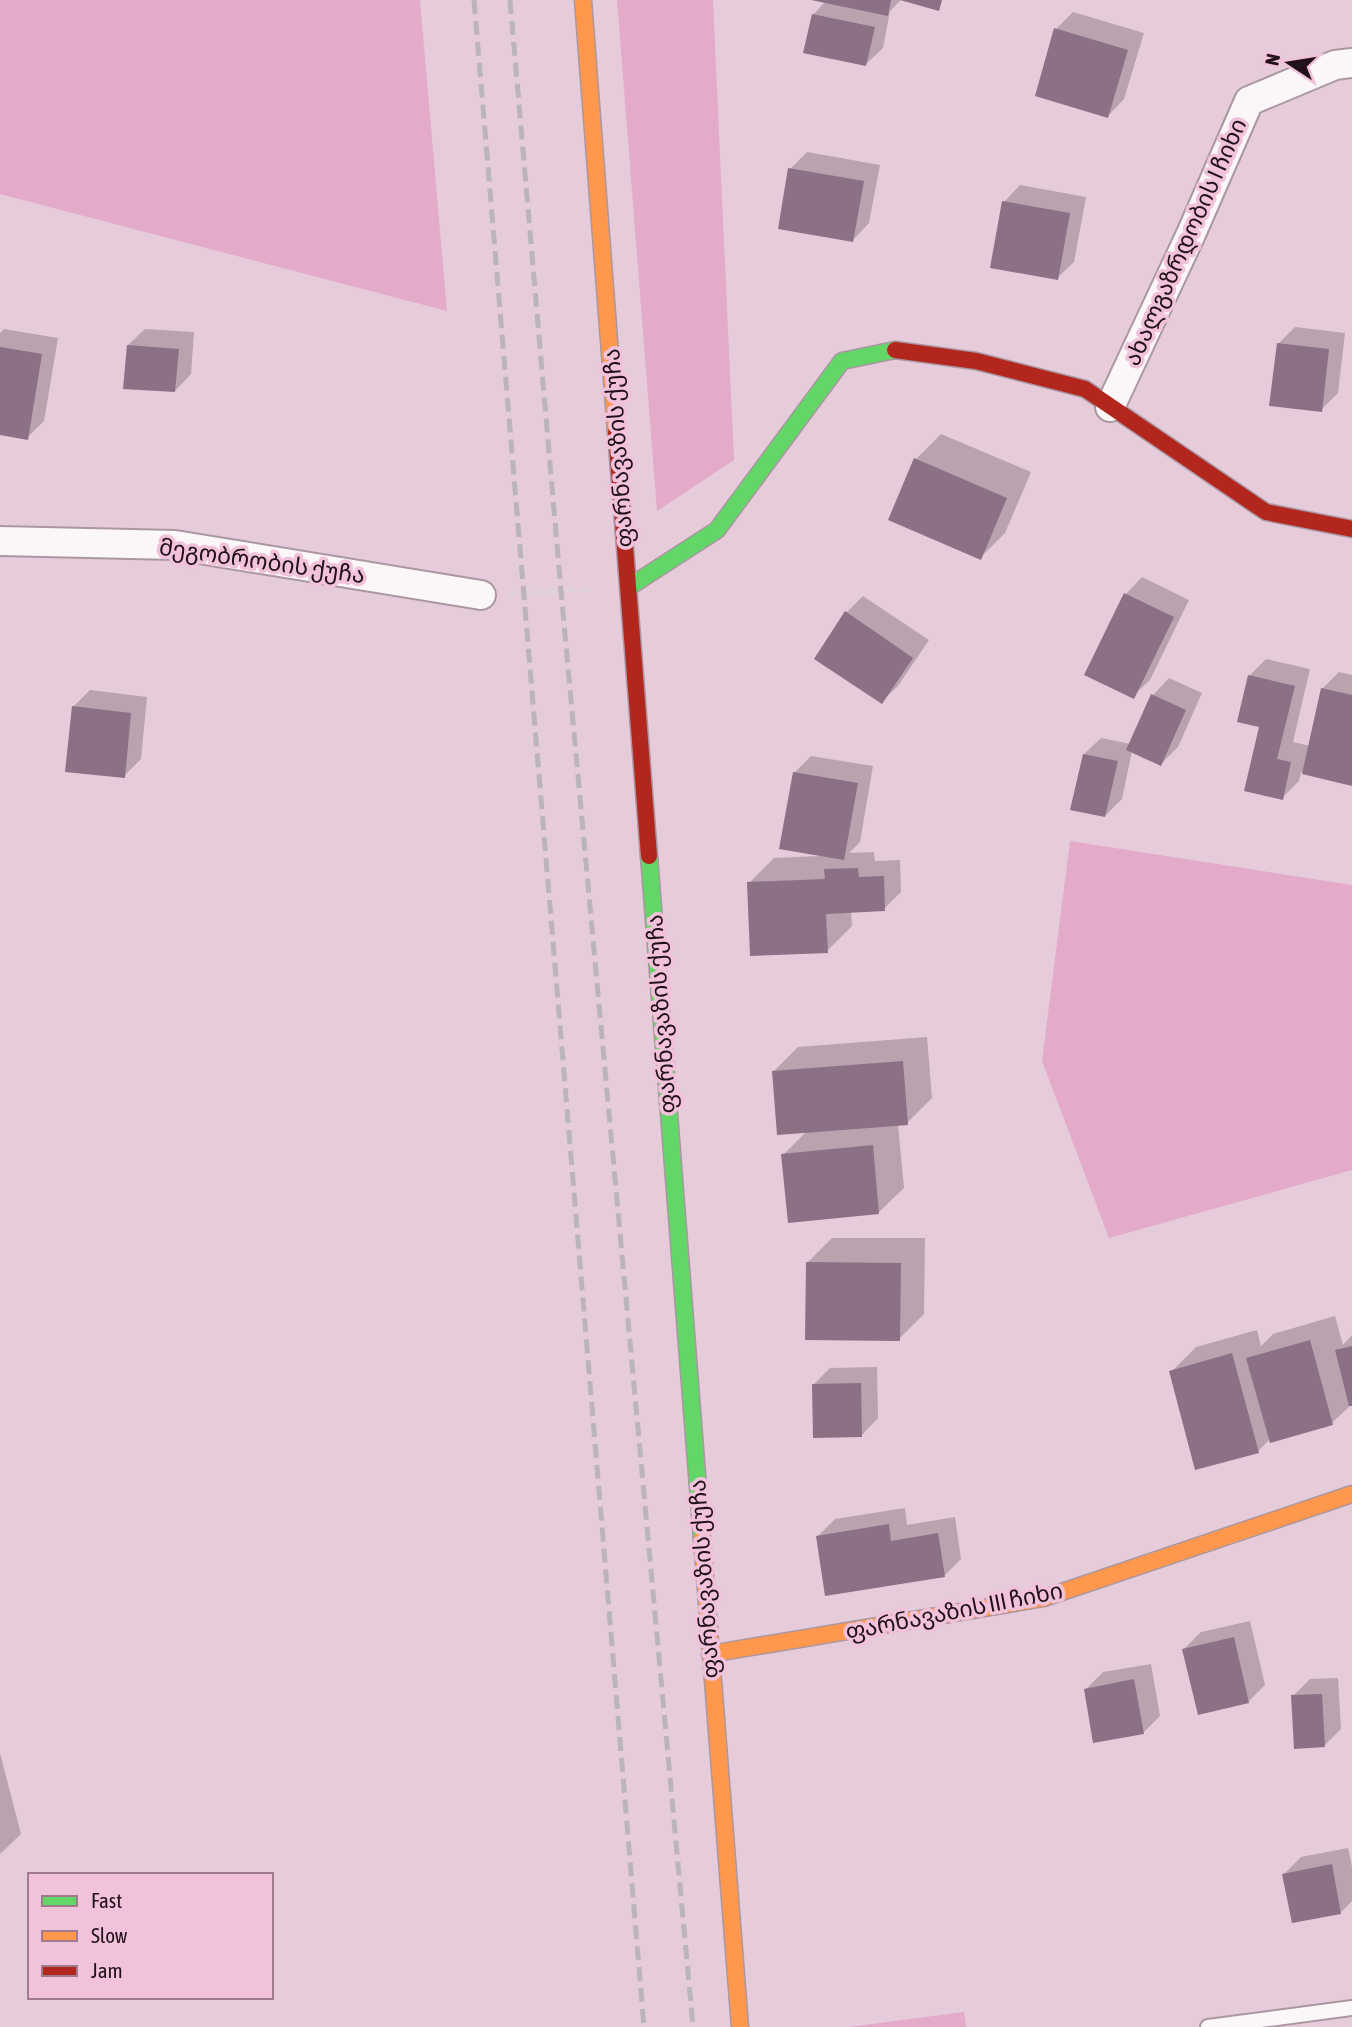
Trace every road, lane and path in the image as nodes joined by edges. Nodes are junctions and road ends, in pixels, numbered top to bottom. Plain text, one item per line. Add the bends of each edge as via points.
1 (583, 0) edge
2 (1352, 63) edge
3 (1110, 407) junction
4 (1352, 529) edge
5 (0, 541) edge
6 (629, 587) junction
7 (481, 596) joint
8 (1352, 1494) edge
9 (710, 1654) junction
10 (1352, 2008) edge
11 (740, 2027) edge
12 (1208, 2027) edge

1 - 6 street, ფარნავაზის ქუჩა
2 - 3 street, ახალგაზრდობის I ჩიხი via 1335,65 1249,101
3 - 4 street via 1266,512
3 - 6 street via 1085,389 976,361 898,349 842,361 717,530
5 - 7 street, მეგობრობის ქუჩა via 175,545
6 - 7 path
6 - 9 street, ფარნავაზის ქუჩა
8 - 9 street, ფარნავაზის III ჩიხი via 1044,1598
9 - 11 street, ფარნავაზის ქუჩა
10 - 12 lane

